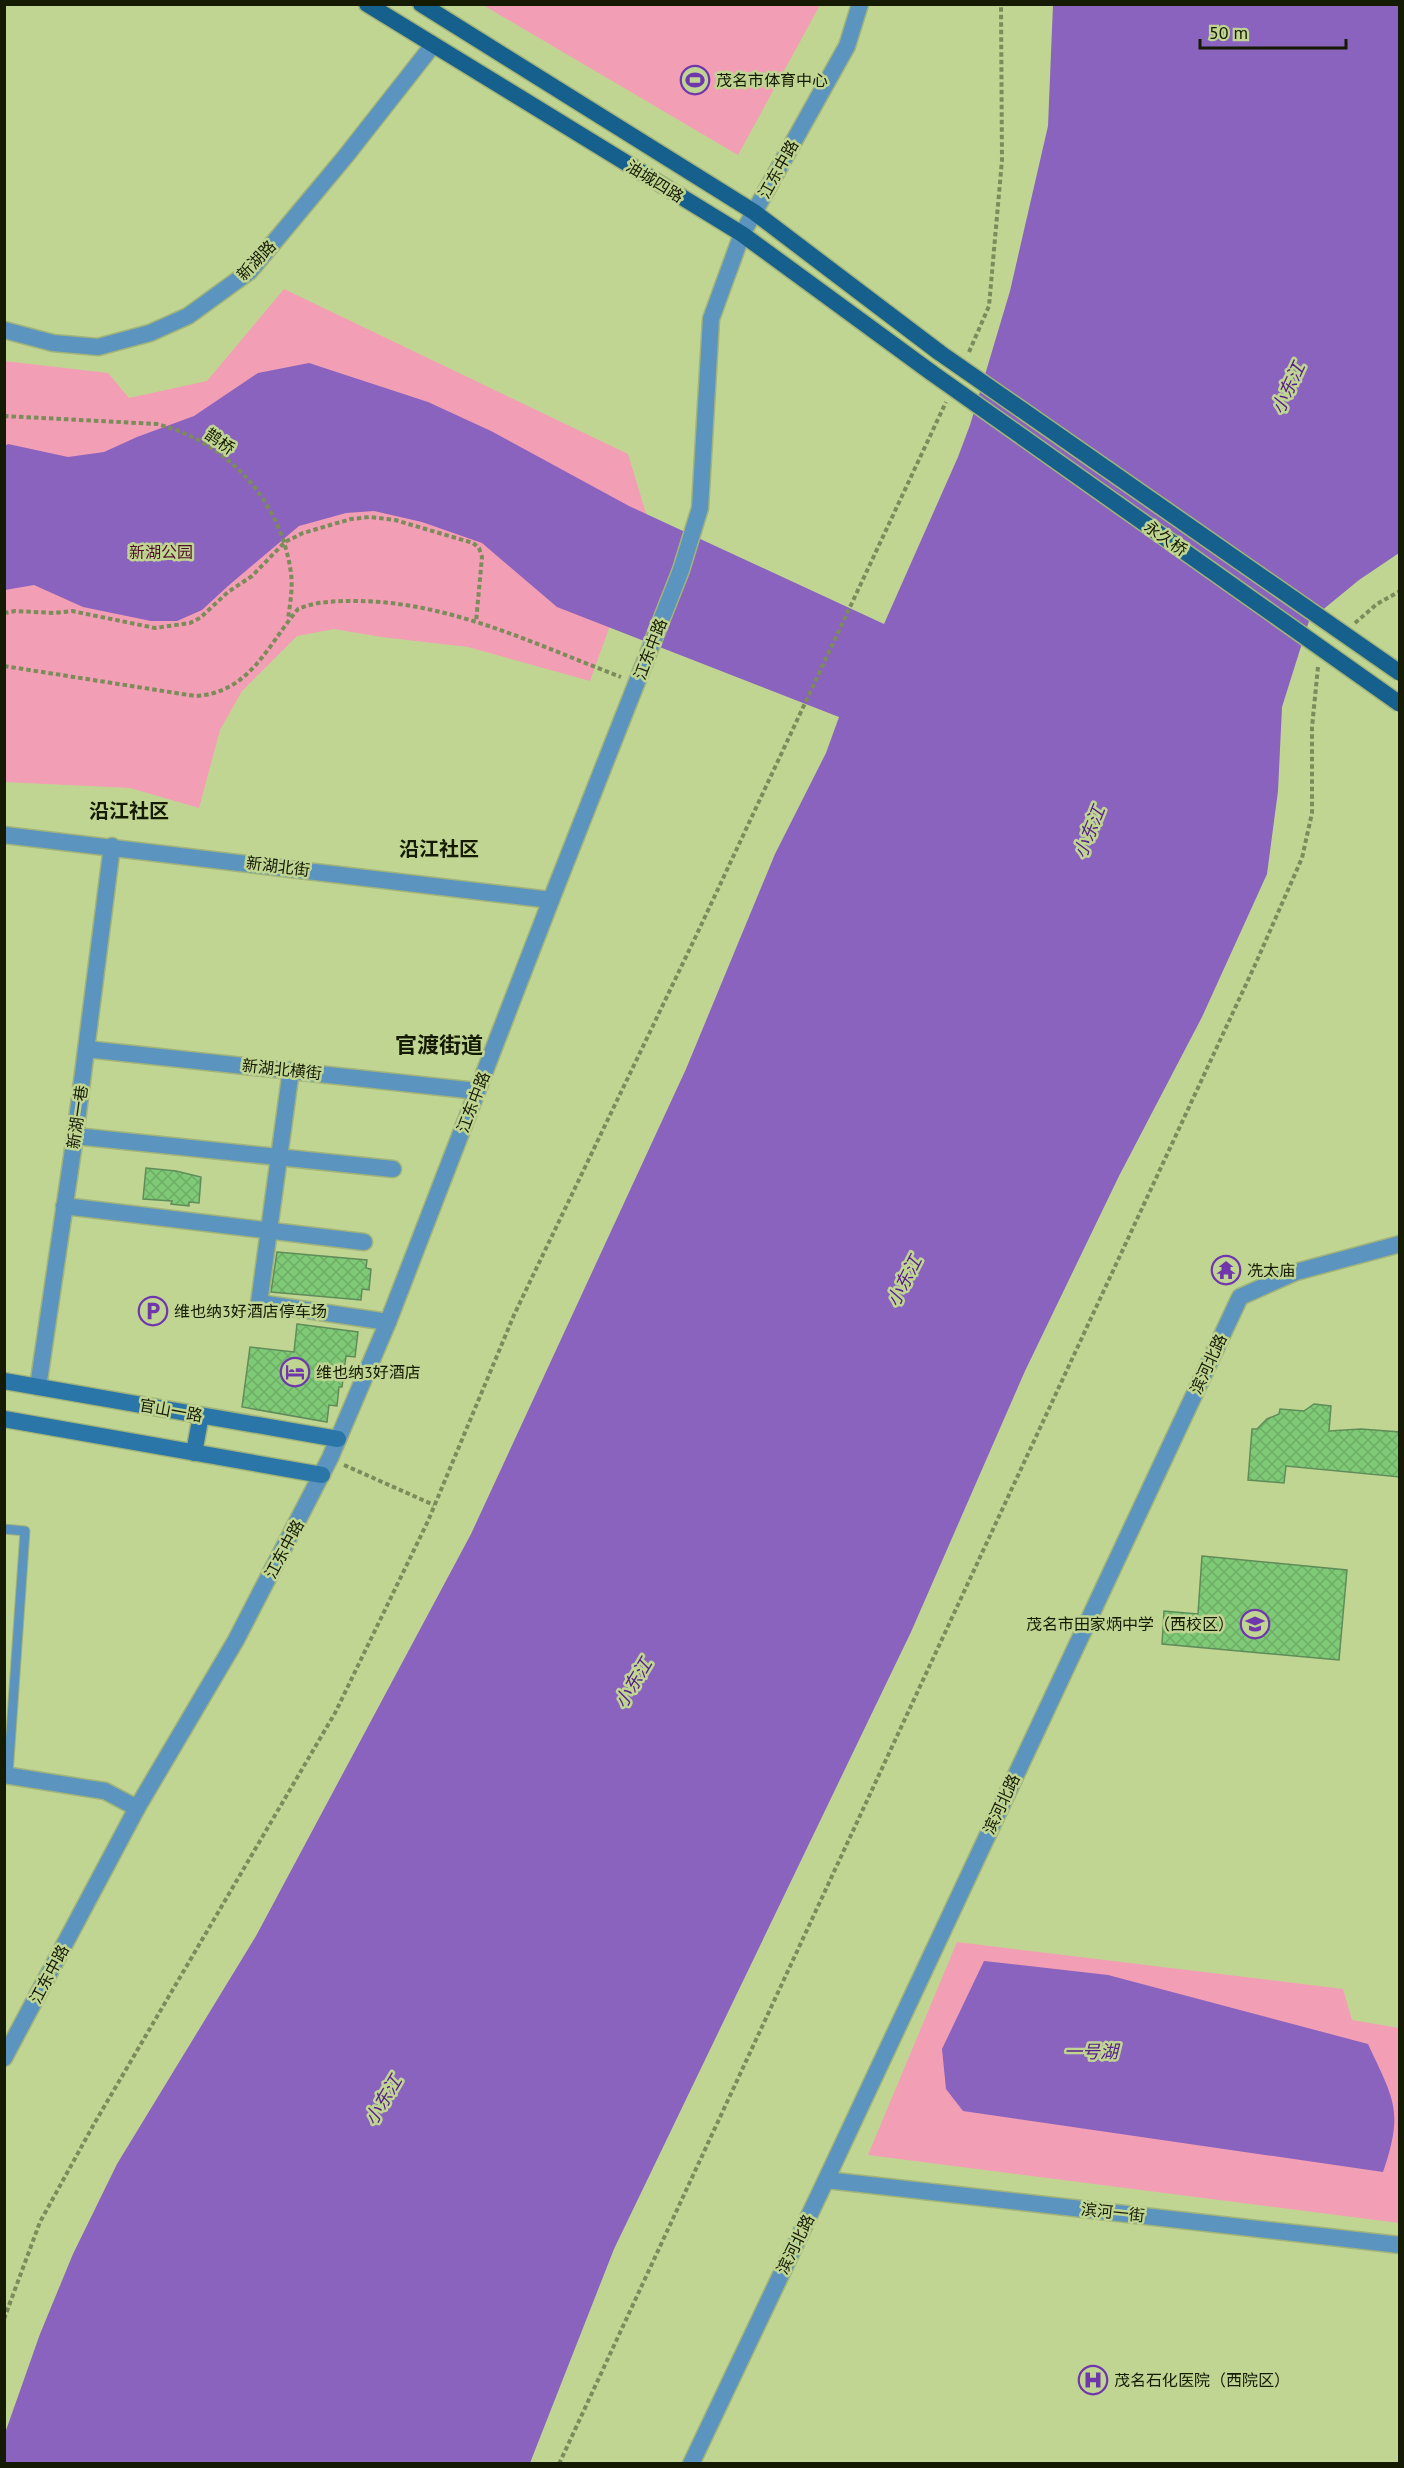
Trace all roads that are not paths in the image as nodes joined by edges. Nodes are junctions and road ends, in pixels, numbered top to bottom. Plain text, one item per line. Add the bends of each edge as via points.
1 (368, 4) edge
2 (421, 4) edge
3 (860, 4) edge
4 (434, 45) junction
5 (754, 212) junction
6 (742, 234) junction
7 (4, 330) edge
8 (940, 353) joint
9 (932, 373) joint
10 (1400, 673) edge
11 (1400, 704) edge
12 (4, 834) edge
13 (112, 846) junction
14 (551, 900) junction
15 (86, 1049) junction
16 (291, 1070) junction
17 (477, 1091) junction
18 (75, 1136) junction
19 (277, 1157) junction
20 (393, 1169) dead end
21 (64, 1206) junction
22 (268, 1231) junction
23 (364, 1242) dead end
24 (1400, 1244) edge
25 (388, 1322) junction
26 (4, 1381) edge
27 (38, 1387) junction
28 (201, 1415) junction
29 (4, 1419) edge
30 (338, 1439) junction
31 (194, 1453) junction
32 (322, 1475) junction
33 (4, 1529) edge
34 (6, 1775) edge
35 (137, 1808) junction
36 (4, 2058) edge
37 (826, 2180) junction
38 (1400, 2245) edge
39 (691, 2463) edge

1 - 4 main road, 油城四路
2 - 5 main road, 油城四路
3 - 5 street, 江东中路 via 847,46
4 - 6 main road, 油城四路
4 - 7 street, 新湖路 via 250,271 188,316 150,333 98,347 53,343
5 - 6 street, 江东中路
5 - 8 main road, 油城四路
6 - 9 main road, 油城四路
6 - 14 street, 江东中路 via 711,318 700,508 681,570
8 - 10 main road, 永久桥, bridge
9 - 11 main road, 永久桥, bridge
12 - 13 street, 新湖北街
13 - 14 street, 新湖北街
13 - 15 street, 新湖一巷
14 - 17 street, 江东中路
15 - 16 street, 新湖北横街
15 - 18 street, 新湖一巷
16 - 17 street, 新湖北横街
16 - 19 street
17 - 25 street, 江东中路
18 - 19 street
18 - 21 street, 新湖一巷
19 - 20 street
19 - 22 street
21 - 22 street
21 - 27 street, 新湖一巷
22 - 23 street
22 - 25 street via 259,1303
24 - 37 street, 滨河北路 via 1296,1272 1240,1297
25 - 30 street, 江东中路
26 - 27 main road, 官山一路
27 - 28 main road, 官山一路
28 - 30 main road, 官山一路
28 - 31 main road
29 - 31 main road
30 - 32 street, 江东中路
31 - 32 main road
32 - 35 street, 江东中路 via 236,1640
33 - 34 lane via 26,1531
34 - 35 street via 105,1791
35 - 36 street, 江东中路
37 - 38 street, 滨河一街
37 - 39 street, 滨河北路

